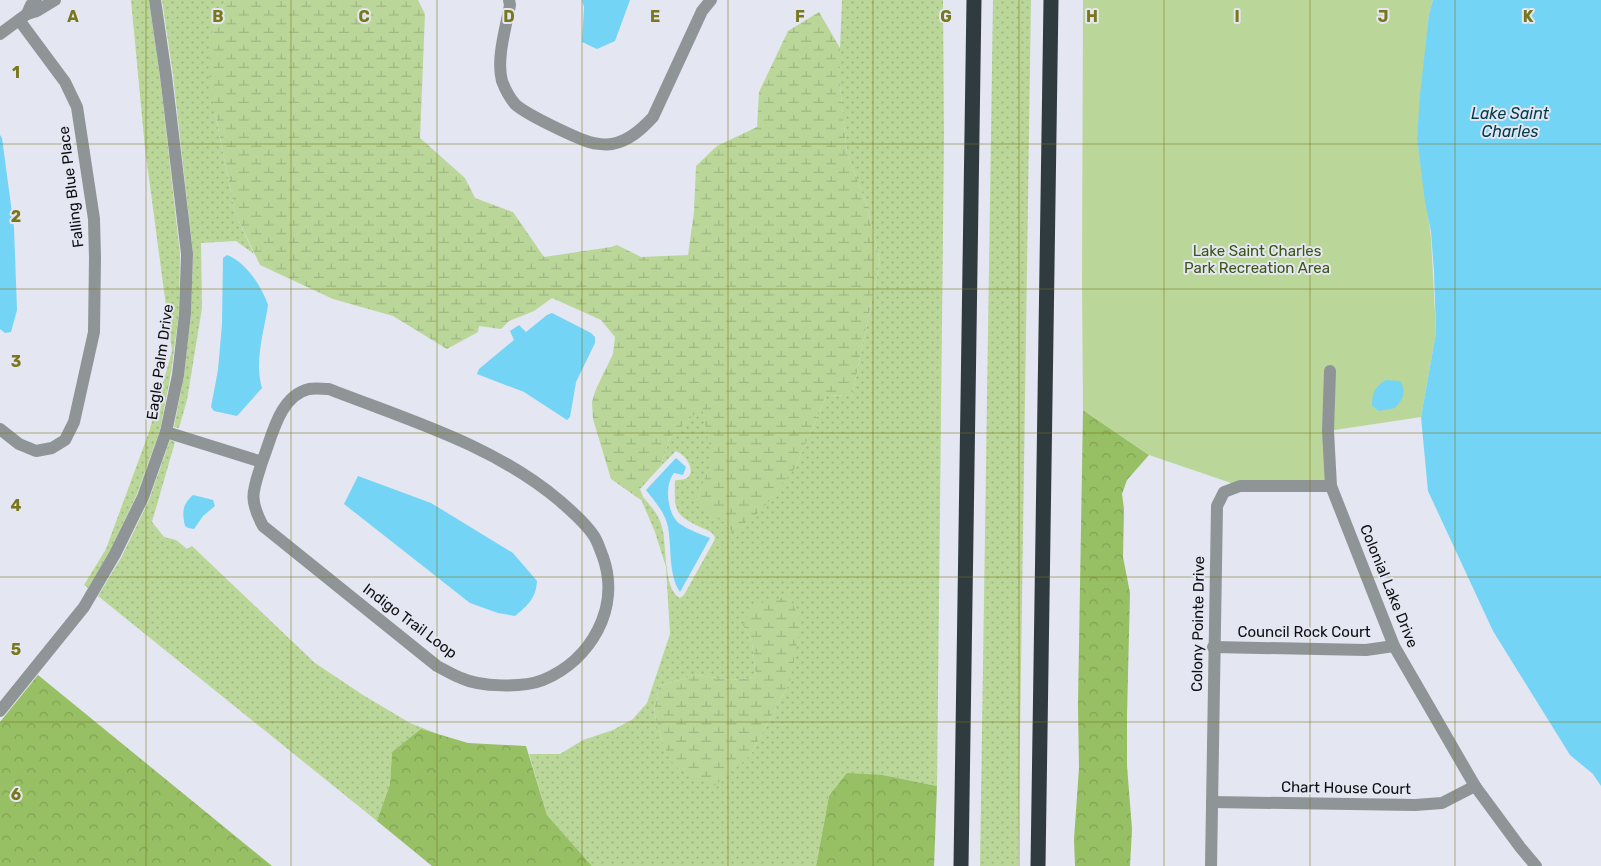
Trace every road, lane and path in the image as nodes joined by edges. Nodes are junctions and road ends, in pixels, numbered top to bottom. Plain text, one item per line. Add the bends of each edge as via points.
1 (36, 0) edge
2 (55, 0) edge
3 (155, 0) edge
4 (509, 0) edge
5 (712, 0) edge
6 (974, 0) edge
7 (1051, 0) edge
8 (23, 17) junction
9 (0, 34) edge
10 (1330, 371) dead end
11 (0, 429) edge
12 (166, 432) junction
13 (262, 462) junction
14 (1331, 486) junction
15 (1394, 646) junction
16 (1213, 647) junction
17 (0, 711) edge
18 (1475, 786) junction
19 (1212, 802) junction
20 (961, 866) edge
21 (1038, 866) edge
22 (1211, 866) edge
23 (1536, 866) edge

1 - 8 street
2 - 8 street
3 - 12 street, Eagle Palm Drive via 187,254 178,375
4 - 5 street via 500,60 507,93 527,113 591,143 612,144 641,130 653,117 702,11
6 - 20 highway
7 - 21 highway
8 - 9 street
8 - 11 street, Falling Blue Place via 78,107 94,219 94,332 74,422 65,440 52,448 36,451 19,444
10 - 14 street, Colonial Lake Drive via 1328,431
12 - 13 street
12 - 17 street, Eagle Palm Drive via 143,497 84,607
13 - 13 street, Indigo Trail Loop via 283,407 294,396 310,389 329,389 478,448 545,489 578,517 595,537 605,564 609,589 606,611 597,633 586,650 569,665 542,680 484,684 462,679 437,666 263,526 254,510 252,492
14 - 15 street, Colonial Lake Drive
14 - 16 street, Colony Pointe Drive via 1240,486 1224,492 1217,506
15 - 16 street, Council Rock Court via 1366,650
15 - 18 street, Colonial Lake Drive
16 - 19 street, Colony Pointe Drive
18 - 19 street, Chart House Court via 1442,803 1416,805
18 - 23 street, Colonial Lake Drive
19 - 22 street, Colony Pointe Drive

